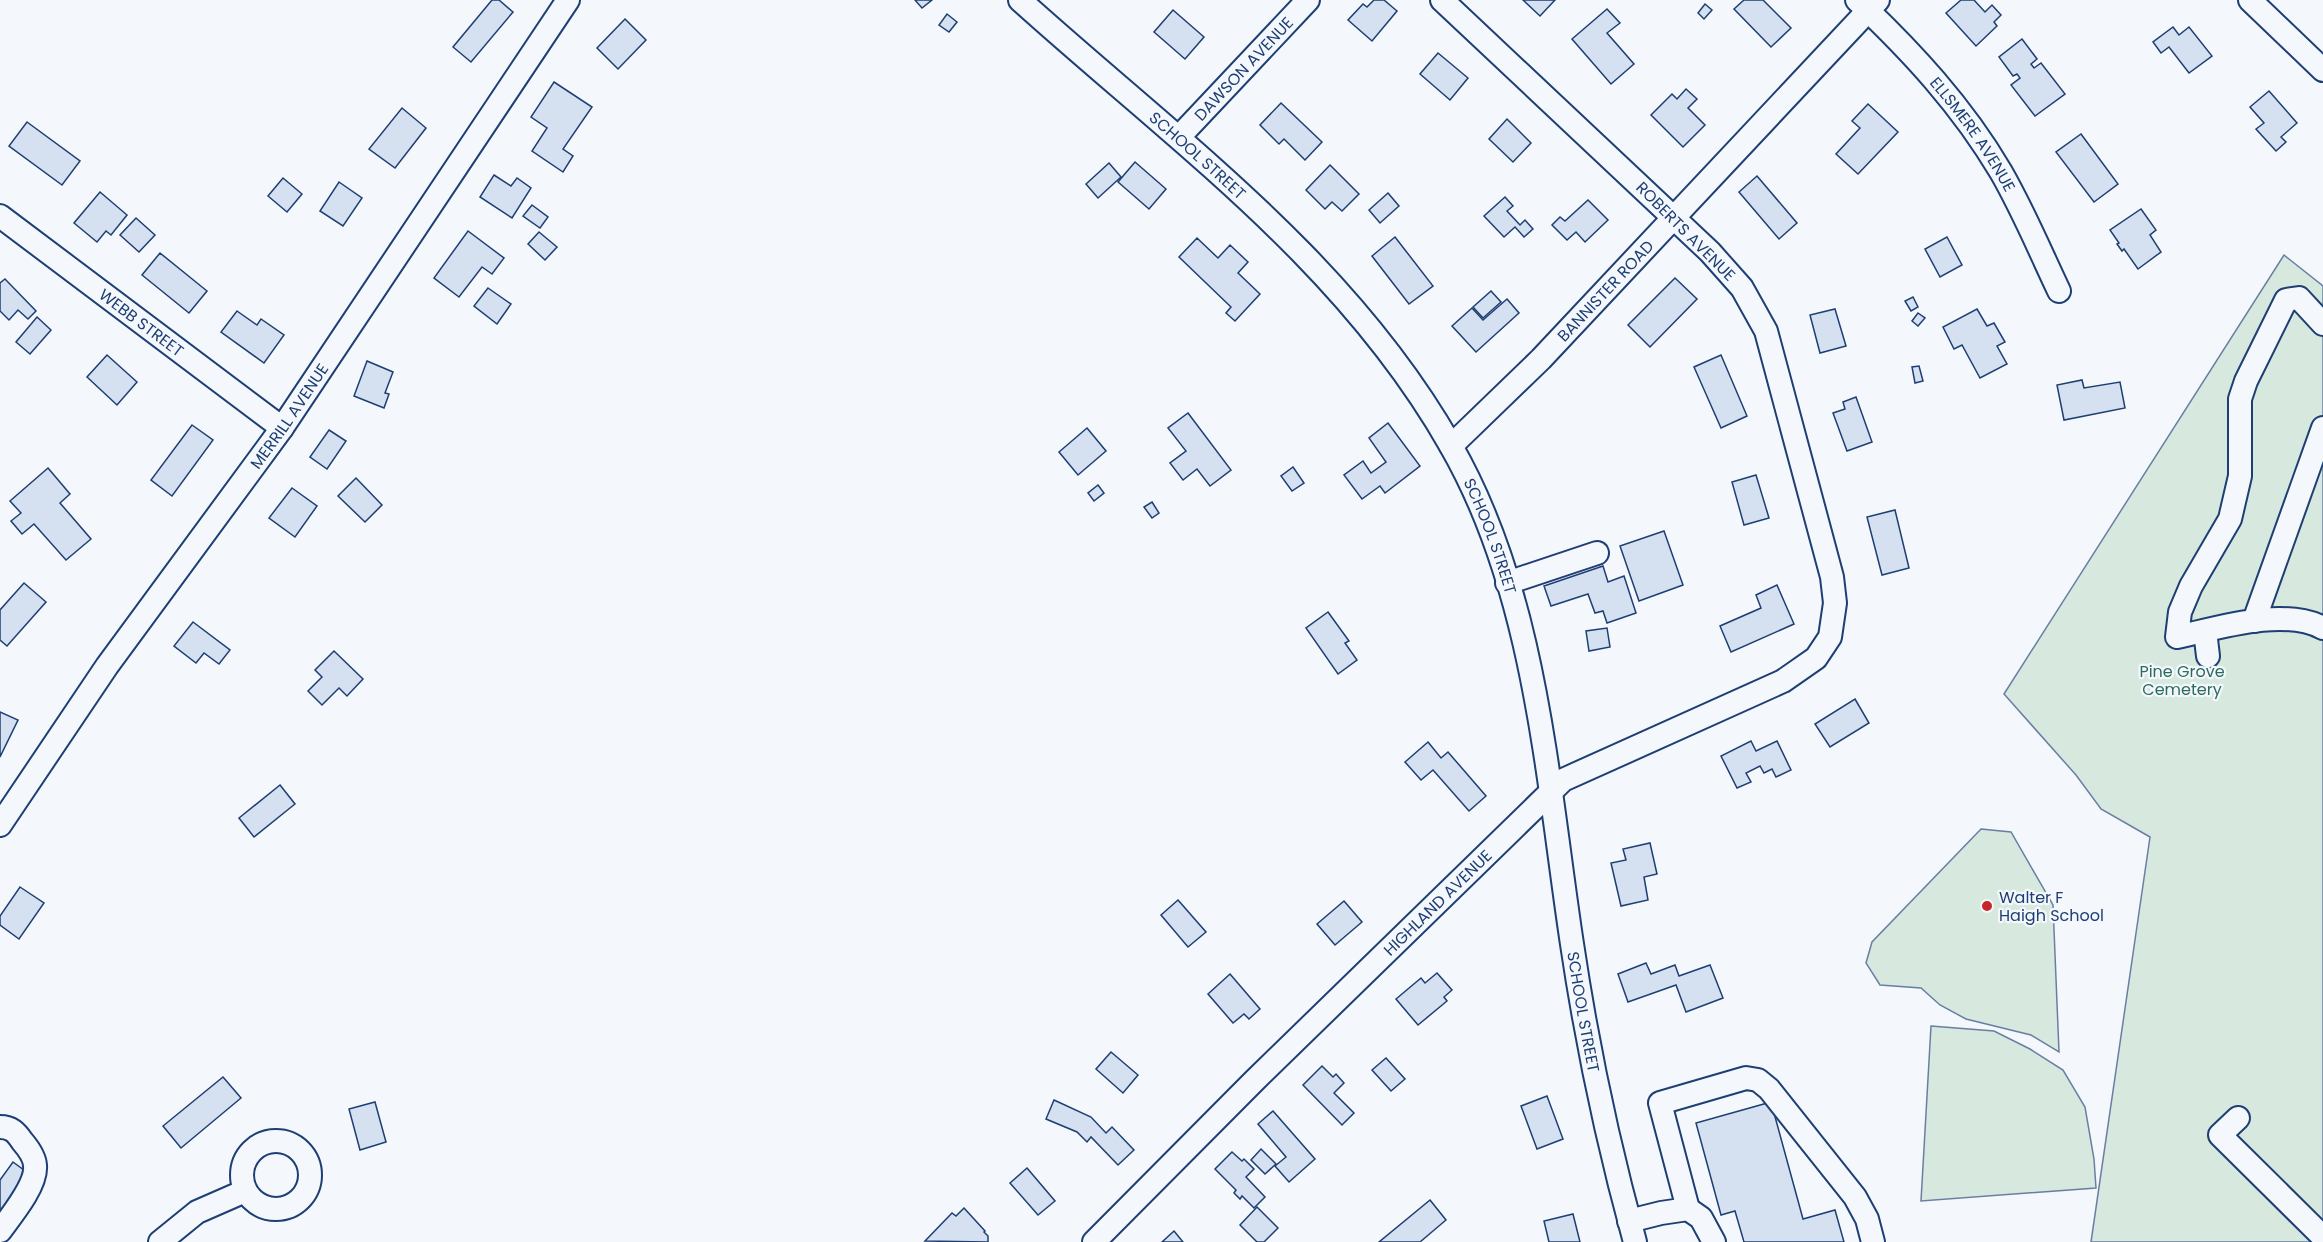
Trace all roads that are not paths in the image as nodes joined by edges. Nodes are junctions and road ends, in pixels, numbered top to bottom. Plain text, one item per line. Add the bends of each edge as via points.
1 (568, 0) edge
2 (1020, 0) edge
3 (1308, 0) edge
4 (1442, 0) edge
5 (2250, 0) edge
6 (1868, 3) edge
7 (2323, 70) edge
8 (1179, 137) junction
9 (0, 216) edge
10 (1674, 217) junction
11 (2059, 291) dead end
12 (2323, 324) edge
13 (282, 428) junction
14 (2323, 428) edge
15 (1451, 446) junction
16 (1597, 553) dead end
17 (1507, 583) junction
18 (2254, 621) junction
19 (2323, 628) edge
20 (2205, 631) junction
21 (1830, 636) joint
22 (2208, 656) dead end
23 (1550, 794) junction
24 (0, 825) edge
25 (2238, 1118) dead end
26 (0, 1127) edge
27 (245, 1191) dead end
28 (1688, 1209) junction
29 (0, 1232) edge
30 (1632, 1232) edge
31 (2323, 1237) edge
32 (160, 1242) edge
33 (1094, 1242) edge
34 (1714, 1242) edge
35 (1873, 1242) edge

1 - 13 street, MERRILL AVENUE
2 - 8 street, SCHOOL STREET
3 - 8 street, DAWSON AVENUE
4 - 10 street, ROBERTS AVENUE
5 - 7 street
6 - 10 street, BANNISTER ROAD
6 - 11 street, ELLSMERE AVENUE via 1933,76 1978,135
8 - 15 street, SCHOOL STREET via 1256,206 1346,299 1398,365
9 - 13 street, WEBB STREET
10 - 15 street, BANNISTER ROAD via 1519,381
10 - 21 street, ROBERTS AVENUE via 1734,278 1766,331 1830,564 1835,603
12 - 20 street via 2299,298 2286,300 2246,381 2240,399 2237,497 2230,519 2191,586 2180,612 2177,637
13 - 24 street, MERRILL AVENUE via 106,666
14 - 18 street
15 - 17 street, SCHOOL STREET via 1488,526
16 - 17 street
17 - 23 street, SCHOOL STREET via 1536,704
18 - 19 street via 2311,621
18 - 20 street
20 - 22 street
21 - 23 street, HIGHLAND AVENUE via 1816,658 1794,675 1563,780
23 - 30 street, SCHOOL STREET via 1591,1056
23 - 33 street, HIGHLAND AVENUE
25 - 31 street via 2220,1136
26 - 29 street via 11,1128 20,1137 36,1165 33,1179
27 - 32 street via 197,1212
28 - 30 street via 1661,1213
28 - 34 street via 1701,1218
28 - 35 street via 1660,1103 1746,1078 1758,1080 1855,1197

